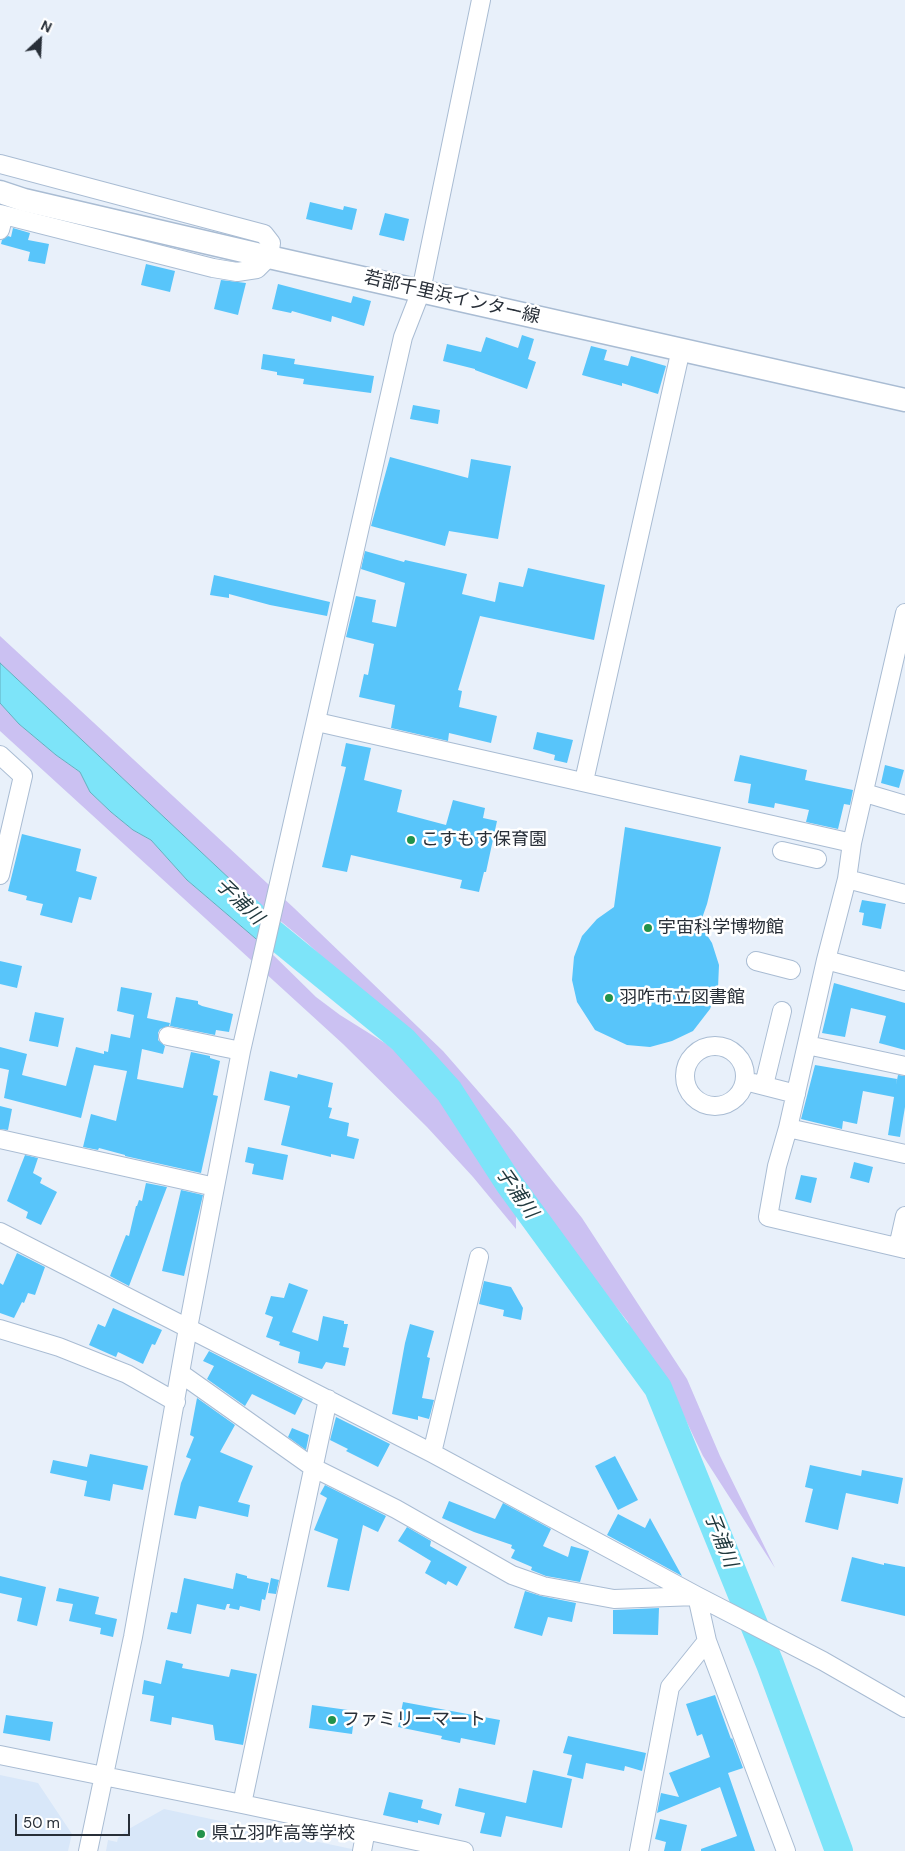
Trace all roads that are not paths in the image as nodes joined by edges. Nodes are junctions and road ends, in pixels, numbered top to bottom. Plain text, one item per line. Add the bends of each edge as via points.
1 (482, 0) edge
2 (0, 164) edge
3 (0, 192) edge
4 (1, 220) edge
5 (269, 257) junction
6 (421, 290) junction
7 (681, 349) junction
8 (905, 400) edge
9 (905, 613) edge
10 (317, 722) junction
11 (0, 755) edge
12 (584, 781) junction
13 (865, 793) junction
14 (905, 805) edge
15 (852, 844) junction
16 (782, 851) dead end
17 (817, 859) dead end
18 (0, 876) edge
19 (846, 879) junction
20 (905, 894) edge
21 (756, 960) dead end
22 (826, 960) junction
23 (791, 970) dead end
24 (905, 981) edge
25 (782, 1011) dead end
26 (168, 1036) dead end
27 (807, 1045) junction
28 (242, 1051) junction
29 (905, 1066) edge
30 (745, 1082) dead end
31 (764, 1085) junction
32 (796, 1094) junction
33 (788, 1128) junction
34 (0, 1139) edge
35 (905, 1154) edge
36 (215, 1187) junction
37 (905, 1216) edge
38 (0, 1232) edge
39 (902, 1248) edge
40 (479, 1257) dead end
41 (188, 1328) junction
42 (0, 1329) edge
43 (180, 1373) junction
44 (328, 1399) junction
45 (176, 1402) junction
46 (432, 1453) junction
47 (314, 1468) junction
48 (698, 1596) junction
49 (707, 1641) junction
50 (905, 1708) edge
51 (0, 1755) edge
52 (104, 1777) junction
53 (242, 1804) junction
54 (366, 1830) junction
55 (88, 1851) edge
56 (362, 1851) edge
57 (464, 1851) edge
58 (638, 1851) edge
59 (786, 1851) edge

1 - 6 street
2 - 5 street via 264,234 271,243
3 - 5 main road, 若部千里浜インター線
4 - 5 street via 237,272 257,269
5 - 6 main road, 若部千里浜インター線
6 - 7 main road, 若部千里浜インター線
6 - 10 street via 403,337
7 - 8 main road, 若部千里浜インター線
7 - 12 street
9 - 13 street
10 - 12 street
10 - 28 street
11 - 18 street via 23,776
12 - 15 street
13 - 14 street
13 - 15 street
15 - 19 street
16 - 17 street
19 - 20 street
19 - 22 street
21 - 23 street
22 - 24 street
22 - 27 street
25 - 31 street
26 - 28 street
27 - 29 street
27 - 32 street
28 - 36 street
30 - 31 street
31 - 32 street
32 - 33 street
33 - 35 street
33 - 39 street via 768,1217
34 - 36 street
36 - 41 street
37 - 39 street
38 - 41 street
40 - 46 street
41 - 43 street
41 - 44 street
42 - 45 street via 59,1347 127,1374
43 - 45 street
43 - 47 street
44 - 46 street
44 - 47 street
45 - 52 street
46 - 48 street
47 - 48 street via 396,1509 512,1575 543,1586 614,1599
47 - 53 street
48 - 49 street
48 - 50 street via 824,1661
49 - 58 street via 670,1687
49 - 59 street
51 - 52 street
52 - 53 street
52 - 55 street
53 - 54 street
54 - 56 street
54 - 57 street

